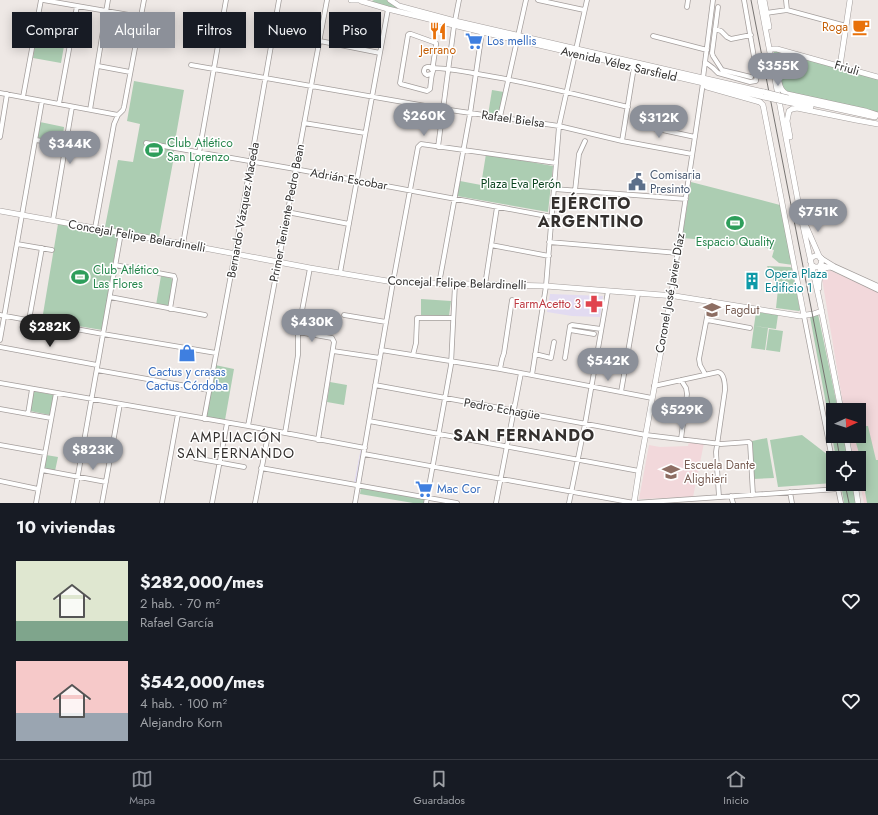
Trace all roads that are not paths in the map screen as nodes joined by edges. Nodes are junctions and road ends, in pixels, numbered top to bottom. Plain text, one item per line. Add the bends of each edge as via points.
1 (42, 0) edge
2 (108, 0) edge
3 (144, 0) edge
4 (226, 0) edge
5 (279, 0) edge
6 (328, 0) edge
7 (351, 0) edge
8 (370, 0) edge
9 (390, 0) edge
10 (459, 0) edge
11 (526, 0) edge
12 (538, 0) edge
13 (586, 0) edge
14 (688, 0) edge
15 (713, 0) edge
16 (744, 0) edge
17 (760, 0) edge
18 (764, 0) edge
19 (786, 0) edge
20 (850, 0) edge
21 (359, 1) edge
22 (77, 6) junction
23 (686, 7) dead end
24 (718, 7) dead end
25 (388, 9) junction
26 (584, 10) junction
27 (788, 10) junction
28 (107, 11) junction
29 (113, 12) edge
30 (142, 12) edge
31 (766, 13) junction
32 (455, 23) junction
33 (846, 26) junction
34 (715, 29) junction
35 (482, 32) junction
36 (321, 36) edge
37 (653, 36) dead end
38 (751, 36) junction
39 (517, 38) junction
40 (321, 41) edge
41 (135, 48) edge
42 (319, 48) edge
43 (771, 49) junction
44 (707, 50) junction
45 (575, 51) junction
46 (380, 53) junction
47 (705, 62) junction
48 (191, 65) dead end
49 (98, 66) junction
50 (840, 66) junction
51 (634, 67) junction
52 (433, 68) junction
53 (214, 69) junction
54 (448, 70) junction
55 (130, 72) junction
56 (431, 74) junction
57 (476, 74) junction
58 (750, 77) dead end
59 (778, 77) junction
60 (878, 77) edge
61 (266, 78) junction
62 (508, 80) junction
63 (703, 81) junction
64 (311, 86) junction
65 (566, 91) junction
66 (0, 93) edge
67 (778, 93) junction
68 (7, 94) junction
69 (23, 97) junction
70 (372, 97) junction
71 (788, 100) junction
72 (42, 101) junction
73 (59, 104) junction
74 (72, 107) junction
75 (628, 107) junction
76 (443, 109) junction
77 (90, 110) junction
78 (470, 114) junction
79 (118, 115) junction
80 (878, 116) edge
81 (500, 117) junction
82 (652, 117) dead end
83 (304, 123) junction
84 (878, 123) edge
85 (559, 126) junction
86 (365, 133) junction
87 (0, 137) edge
88 (695, 137) junction
89 (36, 140) junction
90 (585, 141) dead end
91 (622, 141) junction
92 (146, 143) dead end
93 (65, 145) junction
94 (438, 147) junction
95 (464, 150) junction
96 (199, 153) junction
97 (692, 154) junction
98 (251, 161) junction
99 (556, 163) junction
100 (295, 169) junction
101 (357, 180) junction
102 (795, 183) junction
103 (554, 189) junction
104 (410, 190) junction
105 (576, 191) junction
106 (686, 198) junction
107 (455, 199) junction
108 (497, 207) junction
109 (0, 211) edge
110 (287, 212) junction
111 (22, 215) junction
112 (552, 217) junction
113 (801, 217) junction
114 (53, 220) junction
115 (349, 224) junction
116 (95, 228) junction
117 (121, 233) junction
118 (549, 242) junction
119 (17, 244) junction
120 (183, 244) junction
121 (491, 245) junction
122 (42, 248) junction
123 (52, 250) dead end
124 (678, 253) junction
125 (235, 254) junction
126 (548, 256) junction
127 (821, 258) junction
128 (278, 262) junction
129 (811, 263) junction
130 (116, 265) junction
131 (821, 267) junction
132 (829, 267) joint
133 (310, 268) junction
134 (340, 273) junction
135 (393, 282) junction
136 (439, 284) junction
137 (455, 284) junction
138 (486, 285) junction
139 (546, 286) junction
140 (878, 286) edge
141 (878, 290) edge
142 (608, 292) junction
143 (638, 294) junction
144 (671, 296) junction
145 (110, 297) junction
146 (512, 300) dead end
147 (710, 302) junction
148 (820, 303) junction
149 (170, 309) junction
150 (822, 312) junction
151 (205, 315) dead end
152 (344, 315) dead end
153 (2, 316) edge
154 (804, 316) junction
155 (453, 318) junction
156 (29, 320) junction
157 (707, 320) junction
158 (386, 322) junction
159 (750, 328) dead end
160 (601, 329) junction
161 (570, 330) junction
162 (298, 332) junction
163 (103, 334) junction
164 (594, 334) dead end
165 (0, 340) edge
166 (554, 342) dead end
167 (0, 347) edge
168 (381, 350) junction
169 (332, 351) junction
170 (216, 353) junction
171 (535, 354) junction
172 (413, 355) junction
173 (380, 358) junction
174 (564, 358) dead end
175 (451, 361) junction
176 (98, 365) junction
177 (500, 369) junction
178 (97, 370) junction
179 (521, 373) junction
180 (705, 374) junction
181 (532, 375) junction
182 (682, 380) junction
183 (0, 383) edge
184 (375, 385) junction
185 (654, 386) junction
186 (591, 387) junction
187 (32, 389) junction
188 (209, 390) junction
189 (621, 392) junction
190 (56, 393) junction
191 (445, 398) junction
192 (652, 398) junction
193 (92, 399) junction
194 (839, 403) edge
195 (120, 404) junction
196 (0, 409) edge
197 (513, 411) junction
198 (28, 414) junction
199 (178, 414) junction
200 (51, 418) junction
201 (204, 419) junction
202 (369, 421) junction
203 (227, 423) junction
204 (585, 424) junction
205 (248, 426) junction
206 (269, 430) junction
207 (285, 433) junction
208 (439, 434) junction
209 (646, 435) junction
210 (681, 439) junction
211 (318, 440) junction
212 (716, 443) junction
213 (0, 445) edge
214 (507, 447) junction
215 (365, 448) junction
216 (830, 451) edge
217 (45, 453) junction
218 (364, 454) junction
219 (195, 458) dead end
220 (578, 460) junction
221 (219, 462) junction
222 (244, 467) dead end
223 (433, 467) junction
224 (261, 468) junction
225 (42, 470) junction
226 (639, 471) junction
227 (78, 476) junction
228 (501, 479) junction
229 (0, 481) edge
230 (106, 482) junction
231 (358, 485) junction
232 (38, 489) junction
233 (826, 490) edge
234 (572, 491) junction
235 (838, 491) edge
236 (856, 491) edge
237 (790, 492) junction
238 (753, 495) junction
239 (732, 496) junction
240 (719, 497) junction
241 (427, 498) junction
242 (697, 501) edge
243 (666, 502) edge
244 (36, 503) edge
245 (73, 503) edge
246 (102, 503) edge
247 (162, 503) edge
248 (212, 503) edge
249 (254, 503) edge
250 (355, 503) edge
251 (426, 503) edge
252 (457, 503) edge
253 (496, 503) edge
254 (569, 503) edge
255 (634, 503) edge
256 (733, 503) edge
257 (792, 503) edge
258 (841, 503) edge
259 (858, 503) edge

1 - 22 street
1 - 69 street
2 - 28 street
3 - 30 street
4 - 53 street
5 - 61 street, Bernardo Vázquez Maceda
6 - 36 street, Primer Teniente Pedro Bean
7 - 21 main road, Avenida Vélez Sarsfield
8 - 21 main road
9 - 32 main road, Avenida Vélez Sarsfield via 399,6
10 - 32 street
11 - 39 street
12 - 26 street
13 - 26 street
14 - 23 street
15 - 44 street, Coronel José Javier Díaz
16 - 38 street
17 - 43 main road
18 - 31 main road
19 - 27 street
20 - 33 main road
21 - 25 main road, Avenida Vélez Sarsfield
22 - 28 street
22 - 73 street
24 - 34 street
25 - 32 main road, Avenida Vélez Sarsfield
25 - 46 street
26 - 45 street
27 - 31 street
27 - 33 street
28 - 29 street
28 - 49 street
31 - 43 main road
32 - 35 main road, Avenida Vélez Sarsfield
32 - 39 main road, Avenida Vélez Sarsfield
32 - 54 street
33 - 50 main road
34 - 38 street via 729,38
34 - 58 street via 712,55 720,68 723,71
35 - 39 main road, Avenida Vélez Sarsfield
35 - 57 street
37 - 44 street
38 - 47 street via 757,74 754,82 718,73
39 - 45 main road, Avenida Vélez Sarsfield
39 - 62 street
40 - 46 street
41 - 55 street
42 - 64 street, Primer Teniente Pedro Bean
43 - 50 main road, Friuli via 777,48
43 - 59 main road
43 - 67 main road
44 - 47 street, Coronel José Javier Díaz
45 - 51 main road, Avenida Vélez Sarsfield
45 - 63 main road, Avenida Vélez Sarsfield
45 - 65 street
46 - 70 street
47 - 63 street, Coronel José Javier Díaz
48 - 53 street, Rafael Bielsa
49 - 55 street
49 - 77 street
50 - 60 main road, Friuli
51 - 63 main road, Avenida Vélez Sarsfield
51 - 75 street
52 - 54 street
52 - 56 street
52 - 56 street via 426,67 424,71 427,75
52 - 56 street via 436,43 409,34 400,83 427,91 430,89
53 - 61 street, Rafael Bielsa
53 - 96 street
54 - 57 street
54 - 76 street
55 - 79 street via 124,107
57 - 62 street
57 - 78 street
59 - 67 main road
59 - 80 main road via 782,92 787,94
61 - 64 street, Rafael Bielsa
61 - 98 street, Bernardo Vázquez Maceda
62 - 65 street
62 - 81 street
63 - 71 main road, Avenida Vélez Sarsfield, bridge
63 - 88 street, Coronel José Javier Díaz
63 - 154 main road via 707,88 763,105
64 - 70 street, Rafael Bielsa
64 - 83 street, Primer Teniente Pedro Bean
65 - 75 street
65 - 85 street
66 - 68 street
67 - 102 main road
68 - 69 street
68 - 87 street
69 - 72 street
70 - 76 street, Rafael Bielsa
70 - 86 street
71 - 80 main road, Avenida Vélez Sarsfield
71 - 84 main road, Avenida Vélez Sarsfield
72 - 73 street
72 - 89 street
73 - 74 street
74 - 77 street
74 - 93 street
75 - 91 street
76 - 78 street, Rafael Bielsa
76 - 94 street
77 - 79 street
78 - 81 street, Rafael Bielsa
78 - 95 street
79 - 116 street via 114,124
81 - 85 street, Rafael Bielsa
82 - 88 street via 653,128
83 - 86 street
83 - 100 street, Primer Teniente Pedro Bean
84 - 102 main road via 796,108 790,110 787,121
85 - 91 street, Rafael Bielsa
85 - 99 street
86 - 101 street
88 - 97 street, Coronel José Javier Díaz
89 - 93 street
89 - 111 street
90 - 105 street via 579,154
91 - 97 street, Rafael Bielsa
92 - 96 street, Adrián Escobar
93 - 114 street
94 - 95 street
94 - 104 street via 421,144 418,147
95 - 99 street
95 - 107 street
96 - 98 street, Adrián Escobar
96 - 120 street
97 - 106 street, Coronel José Javier Díaz
98 - 100 street, Adrián Escobar
98 - 125 street, Bernardo Vázquez Maceda
99 - 103 street
100 - 101 street, Adrián Escobar
100 - 110 street, Primer Teniente Pedro Bean
101 - 104 street, Adrián Escobar
101 - 115 street
102 - 113 main road
103 - 105 street
103 - 112 street
104 - 107 street, Adrián Escobar
104 - 135 street
105 - 106 street
106 - 124 street, Coronel José Javier Díaz
107 - 108 street, Adrián Escobar
107 - 136 street
108 - 112 street, Adrián Escobar
108 - 121 street
109 - 111 main road, Concejal Felipe Belardinelli
110 - 115 street
110 - 128 street, Primer Teniente Pedro Bean
111 - 114 main road, Concejal Felipe Belardinelli
111 - 119 street
112 - 118 street
113 - 127 main road
113 - 129 main road
114 - 116 main road, Concejal Felipe Belardinelli
115 - 134 street
116 - 117 main road, Concejal Felipe Belardinelli
117 - 120 main road, Concejal Felipe Belardinelli
117 - 130 street
118 - 124 street
118 - 126 street
119 - 122 street
119 - 153 street
120 - 125 main road, Concejal Felipe Belardinelli
121 - 126 street
121 - 138 street
122 - 123 street
122 - 156 street
124 - 144 street, Coronel José Javier Díaz
125 - 128 main road, Concejal Felipe Belardinelli
125 - 170 street, Bernardo Vázquez Maceda
126 - 139 street
127 - 129 main road via 815,256
127 - 131 main road
127 - 140 street
128 - 133 main road, Concejal Felipe Belardinelli
128 - 205 street, Primer Teniente Pedro Bean
129 - 131 main road via 815,267
129 - 148 main road
130 - 145 street
130 - 149 street via 174,276
131 - 132 main road
131 - 148 main road via 818,285
132 - 141 street
133 - 134 main road, Concejal Felipe Belardinelli
133 - 162 street
134 - 135 main road, Concejal Felipe Belardinelli
135 - 136 main road, Concejal Felipe Belardinelli
135 - 158 street
136 - 137 main road, Concejal Felipe Belardinelli
137 - 138 main road, Concejal Felipe Belardinelli
137 - 155 street
138 - 139 main road, Concejal Felipe Belardinelli
139 - 142 main road, Concejal Felipe Belardinelli
139 - 171 street
142 - 143 main road, Concejal Felipe Belardinelli
142 - 160 street
143 - 144 main road, Concejal Felipe Belardinelli
143 - 189 street
144 - 147 main road, Concejal Felipe Belardinelli
144 - 185 main road, Coronel José Javier Díaz
145 - 149 street
145 - 163 street
146 - 177 street
147 - 154 main road, Concejal Felipe Belardinelli
147 - 157 street
148 - 150 main road
149 - 151 street
150 - 154 main road, Concejal Felipe Belardinelli
150 - 194 main road
152 - 158 street
153 - 156 street
153 - 165 street
154 - 216 street
155 - 172 street via 417,318
155 - 175 street
156 - 163 street
157 - 159 street
157 - 180 street via 699,359
158 - 168 street
160 - 161 street via 572,325
160 - 186 street
161 - 164 street
161 - 174 street
162 - 169 street via 332,338
162 - 207 street via 298,355
163 - 170 street
163 - 176 street
166 - 171 street via 552,358
167 - 176 street
168 - 172 street
168 - 173 street
169 - 173 street
169 - 211 street
170 - 188 street, Bernardo Vázquez Maceda
171 - 181 street
172 - 175 street
173 - 184 street
175 - 177 street
175 - 191 street
176 - 178 street
177 - 179 street
178 - 188 street
178 - 193 street
179 - 181 street
179 - 197 street
180 - 182 street
180 - 212 street via 719,372 725,386
181 - 186 street
182 - 185 street
182 - 210 street via 687,394
183 - 187 street
184 - 191 street, Pedro Echagüe
184 - 202 street
185 - 192 main road, Coronel José Javier Díaz
186 - 189 street
186 - 204 street
187 - 190 street
187 - 198 street
188 - 201 street, Bernardo Vázquez Maceda
189 - 192 street
190 - 193 street
190 - 200 street
191 - 197 street, Pedro Echagüe
191 - 208 street
192 - 209 main road, Coronel José Javier Díaz
193 - 195 street
193 - 227 street
195 - 199 street
195 - 230 street
196 - 198 street
197 - 204 street, Pedro Echagüe
197 - 214 street
198 - 200 street
199 - 201 street
199 - 247 street
200 - 217 street
201 - 203 street
202 - 208 street
202 - 215 street
203 - 205 street
203 - 221 street
204 - 209 street, Pedro Echagüe
204 - 220 street
205 - 206 street
206 - 207 street
206 - 224 street
207 - 211 street
208 - 214 street
208 - 223 street
209 - 210 street, Pedro Echagüe
209 - 226 main road, Coronel José Javier Díaz
210 - 212 street, Pedro Echagüe
211 - 215 street
212 - 238 street, Pedro Echagüe via 750,443
212 - 240 street
213 - 217 street
214 - 220 street
214 - 228 street
215 - 218 street
217 - 225 street
218 - 223 street
218 - 231 street
219 - 221 street
220 - 226 street
220 - 234 street
221 - 222 street
221 - 248 street
223 - 228 street
223 - 241 street
224 - 231 street
224 - 249 street
225 - 227 street
225 - 232 street
226 - 255 main road, Coronel José Javier Díaz
227 - 230 street
227 - 245 street
228 - 234 street
228 - 253 street
229 - 232 street
230 - 246 street
231 - 241 street
231 - 250 street
232 - 244 street
233 - 237 street
234 - 254 street
234 - 255 street
235 - 258 street
236 - 259 main road
237 - 238 street
237 - 257 street
238 - 239 street
239 - 240 street
239 - 256 street
240 - 242 street
241 - 251 street
241 - 252 street
242 - 243 street
243 - 255 street

